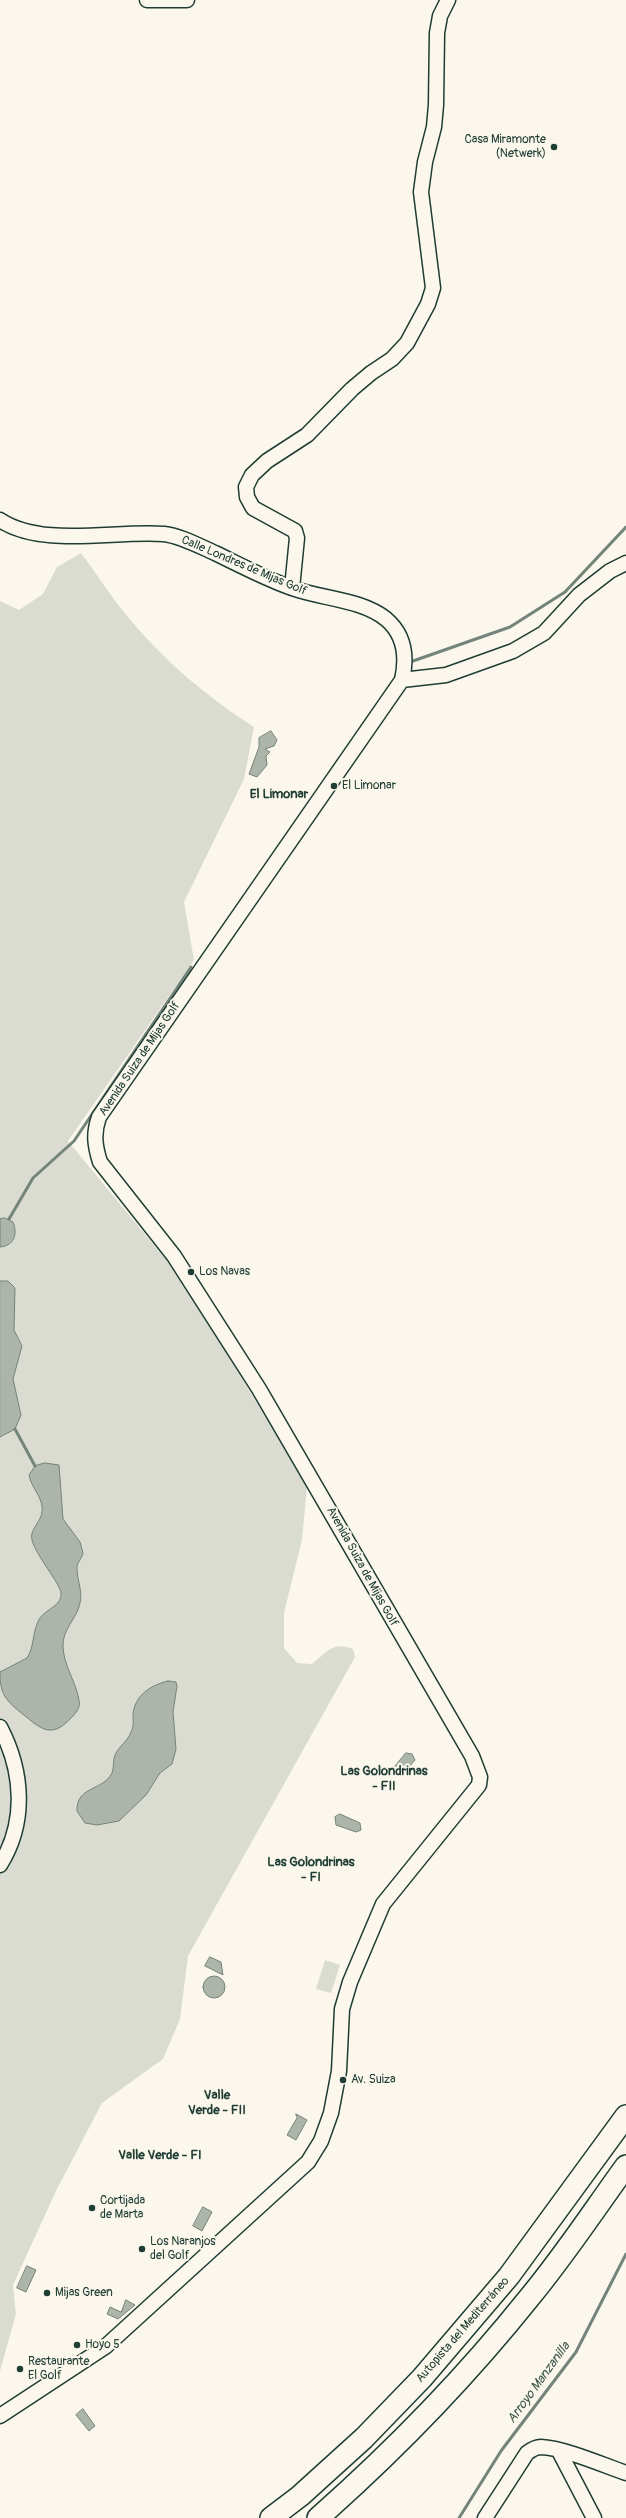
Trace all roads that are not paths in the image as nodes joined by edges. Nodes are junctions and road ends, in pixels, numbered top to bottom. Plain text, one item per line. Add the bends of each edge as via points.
1 (147, 0) edge
2 (186, 0) edge
3 (448, 0) edge
4 (0, 520) edge
5 (626, 563) edge
6 (292, 588) junction
7 (405, 666) joint
8 (402, 680) junction
9 (0, 1727) edge
10 (0, 1865) edge
11 (626, 2116) edge
12 (626, 2166) edge
13 (0, 2416) edge
14 (559, 2451) junction
15 (626, 2473) edge
16 (271, 2518) edge
17 (318, 2518) edge
18 (485, 2518) edge
19 (594, 2518) edge

1 - 2 street
3 - 6 street via 440,16 437,33 434,128 424,162 421,192 433,288 428,304 407,344 392,359 352,389 308,435 267,461 252,475 246,487 254,508 295,530 297,538
4 - 6 street, Calle Londres de Mijas Golf via 20,531 55,535 165,534 191,542
5 - 8 street via 610,571 579,595 544,633 514,651 446,675
6 - 7 street, Calle Londres de Mijas Golf via 374,610 387,620 400,638
7 - 8 street, Avenida Suiza de Mijas Golf
8 - 13 street, Avenida Suiza de Mijas Golf via 99,1117 94,1131 95,1148 100,1162 174,1256 259,1389 472,1756 480,1777 479,1785 383,1904 346,1995 342,2009 339,2071 332,2107 321,2141 308,2162 105,2347
9 - 10 street via 14,1763 19,1804 18,1823
11 - 16 highway, Autopista del Mediterráneo via 509,2276 422,2378 364,2438 300,2496
12 - 17 highway via 530,2297 445,2397 374,2469
14 - 15 street
14 - 18 street via 541,2447 527,2453
14 - 19 street

